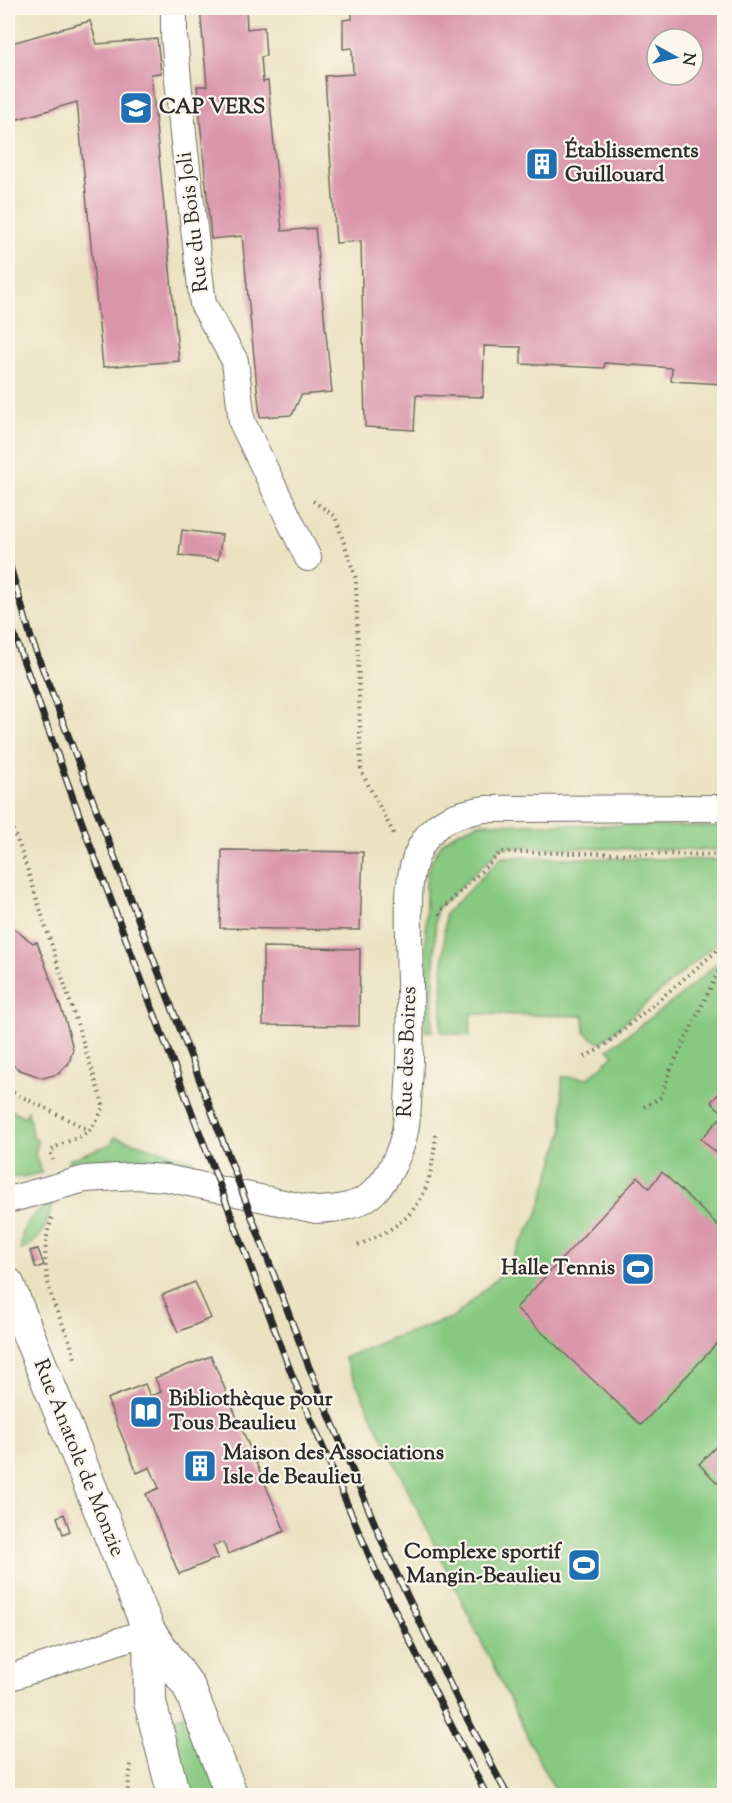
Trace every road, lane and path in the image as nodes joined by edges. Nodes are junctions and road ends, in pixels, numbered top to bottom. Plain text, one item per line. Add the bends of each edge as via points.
1 (174, 8) edge
2 (310, 499) dead end
3 (308, 558) dead end
4 (724, 808) edge
5 (8, 819) edge
6 (724, 855) edge
7 (415, 858) junction
8 (440, 924) dead end
9 (724, 945) edge
10 (724, 960) edge
11 (585, 1057) dead end
12 (8, 1090) edge
13 (644, 1107) dead end
14 (8, 1200) edge
15 (8, 1284) edge
16 (149, 1631) junction
17 (8, 1678) edge
18 (174, 1796) edge
19 (232, 1796) edge

1 - 3 street, Rue du Bois Joli via 183,134 203,304 235,361 242,422
2 - 7 path via 335,516 356,579 361,771 403,851
4 - 7 street, Rue des Boires via 485,809 461,813 440,823
5 - 12 path via 104,1107 90,1130
6 - 8 path via 501,852 440,912
7 - 14 street, Rue des Boires via 409,898 411,1053 405,1131 396,1158 374,1192 354,1204 316,1210 166,1178 127,1176 85,1179
9 - 11 path via 603,1047
10 - 13 path via 669,1072 661,1097
15 - 16 street, Rue Anatole de Monzie
16 - 17 street
16 - 18 street, Rue Anatole de Monzie via 150,1702
16 - 19 street, Rue Anatole de Monzie via 189,1687

